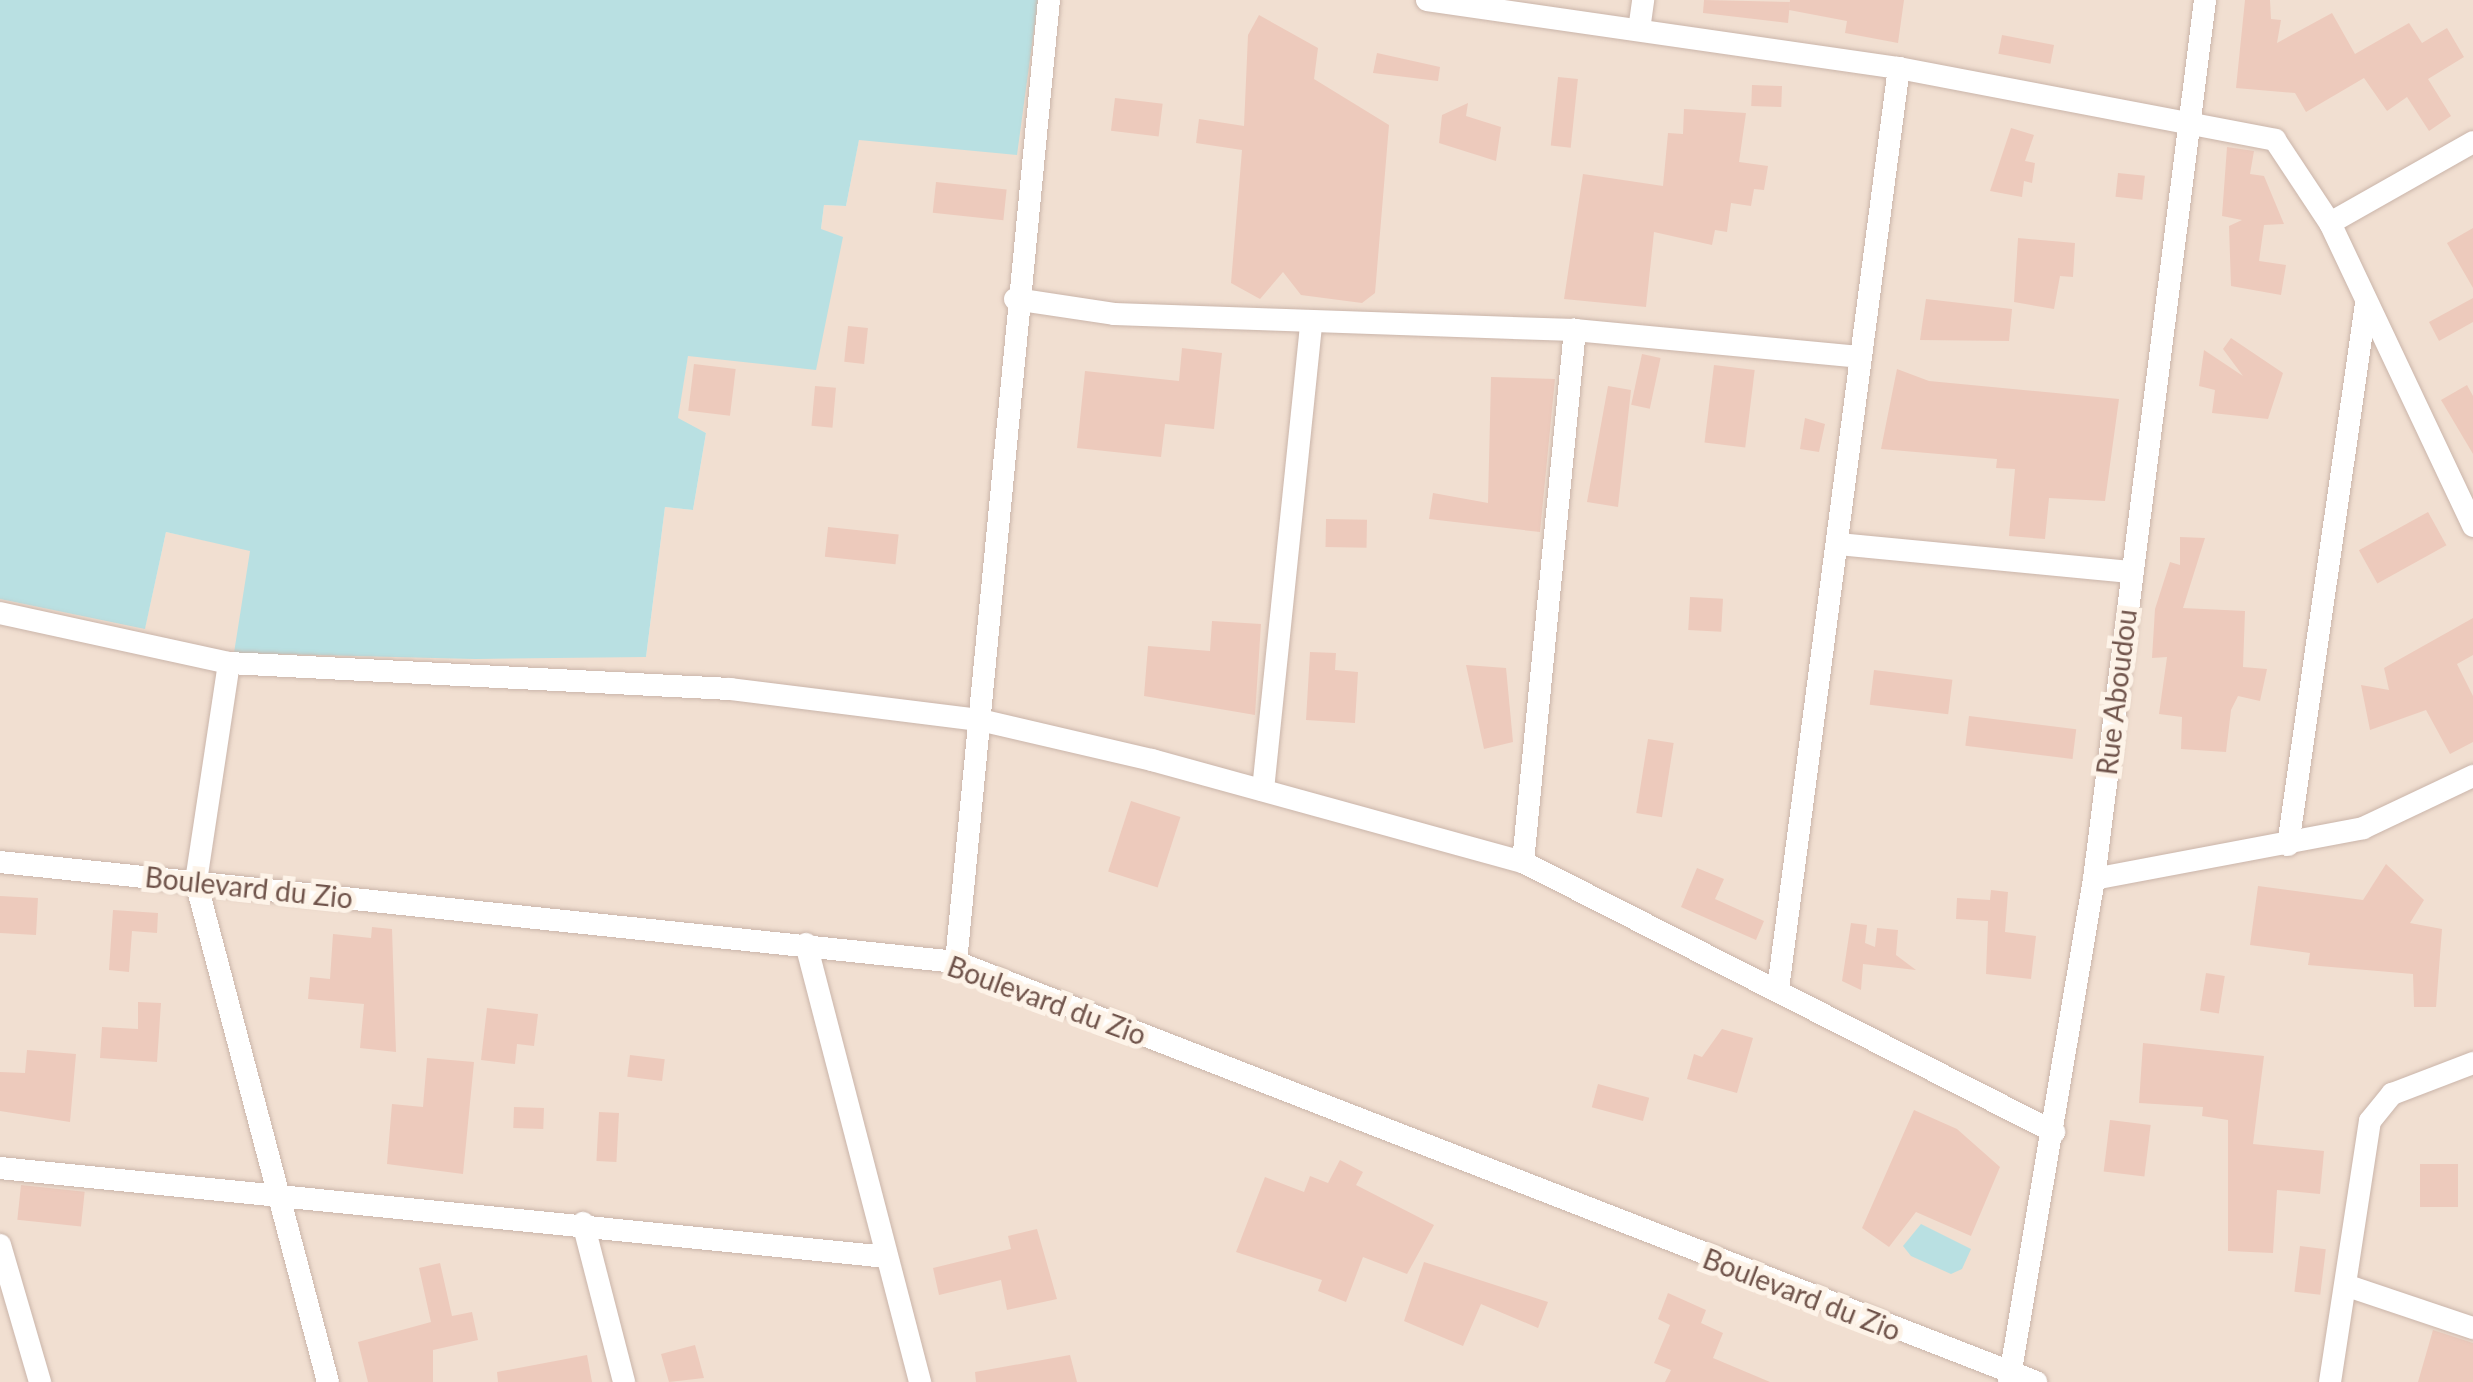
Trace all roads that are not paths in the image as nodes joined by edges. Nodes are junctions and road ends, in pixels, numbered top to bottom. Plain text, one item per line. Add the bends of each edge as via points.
1 (1049, 0) edge
2 (1427, 0) edge
3 (1644, 0) edge
4 (2205, 0) edge
5 (1639, 30) junction
6 (1898, 68) junction
7 (2185, 124) junction
8 (2473, 142) edge
9 (2330, 223) junction
10 (1016, 299) junction
11 (2366, 303) junction
12 (1311, 323) junction
13 (1575, 330) junction
14 (1859, 358) junction
15 (2473, 526) edge
16 (1839, 544) junction
17 (2130, 572) junction
18 (0, 613) edge
19 (229, 663) junction
20 (980, 720) junction
21 (2473, 776) edge
22 (1263, 790) junction
23 (2288, 845) junction
24 (0, 862) edge
25 (1523, 862) junction
26 (2094, 879) junction
27 (196, 882) junction
28 (806, 944) junction
29 (956, 962) junction
30 (1778, 989) junction
31 (2473, 1063) edge
32 (2054, 1132) junction
33 (0, 1168) edge
34 (272, 1197) junction
35 (583, 1223) junction
36 (0, 1245) edge
37 (887, 1257) junction
38 (2348, 1286) junction
39 (2473, 1328) edge
40 (2010, 1379) edge
41 (40, 1382) edge
42 (328, 1382) edge
43 (624, 1382) edge
44 (920, 1382) edge
45 (2036, 1382) edge
46 (2330, 1382) edge

1 - 10 street
2 - 5 street
3 - 5 street
4 - 7 street, Rue Aboudou
5 - 6 street
6 - 7 street
6 - 14 street
7 - 9 street via 2274,140
7 - 17 street, Rue Aboudou
8 - 9 street
9 - 11 street
10 - 12 street
10 - 20 street
11 - 15 street
11 - 23 street
12 - 13 street
12 - 22 street
13 - 14 street
13 - 25 street
14 - 16 street
16 - 17 street
16 - 30 street
17 - 26 street, Rue Aboudou
18 - 19 street
19 - 20 street via 730,689
19 - 27 street
20 - 22 street
20 - 29 street
21 - 23 street via 2363,828
22 - 25 street
23 - 26 street
24 - 27 street, Boulevard du Zio
25 - 30 street
26 - 32 street, Rue Aboudou
27 - 28 street, Boulevard du Zio
27 - 34 street
28 - 29 street, Boulevard du Zio
28 - 37 street
29 - 40 street, Boulevard du Zio
30 - 32 street
31 - 38 street via 2392,1094 2370,1121
32 - 40 street, Rue Aboudou
33 - 34 street
34 - 35 street
34 - 42 street
35 - 37 street
35 - 43 street
36 - 41 street
37 - 44 street
38 - 39 street
38 - 46 street
40 - 45 street, Boulevard du Zio

